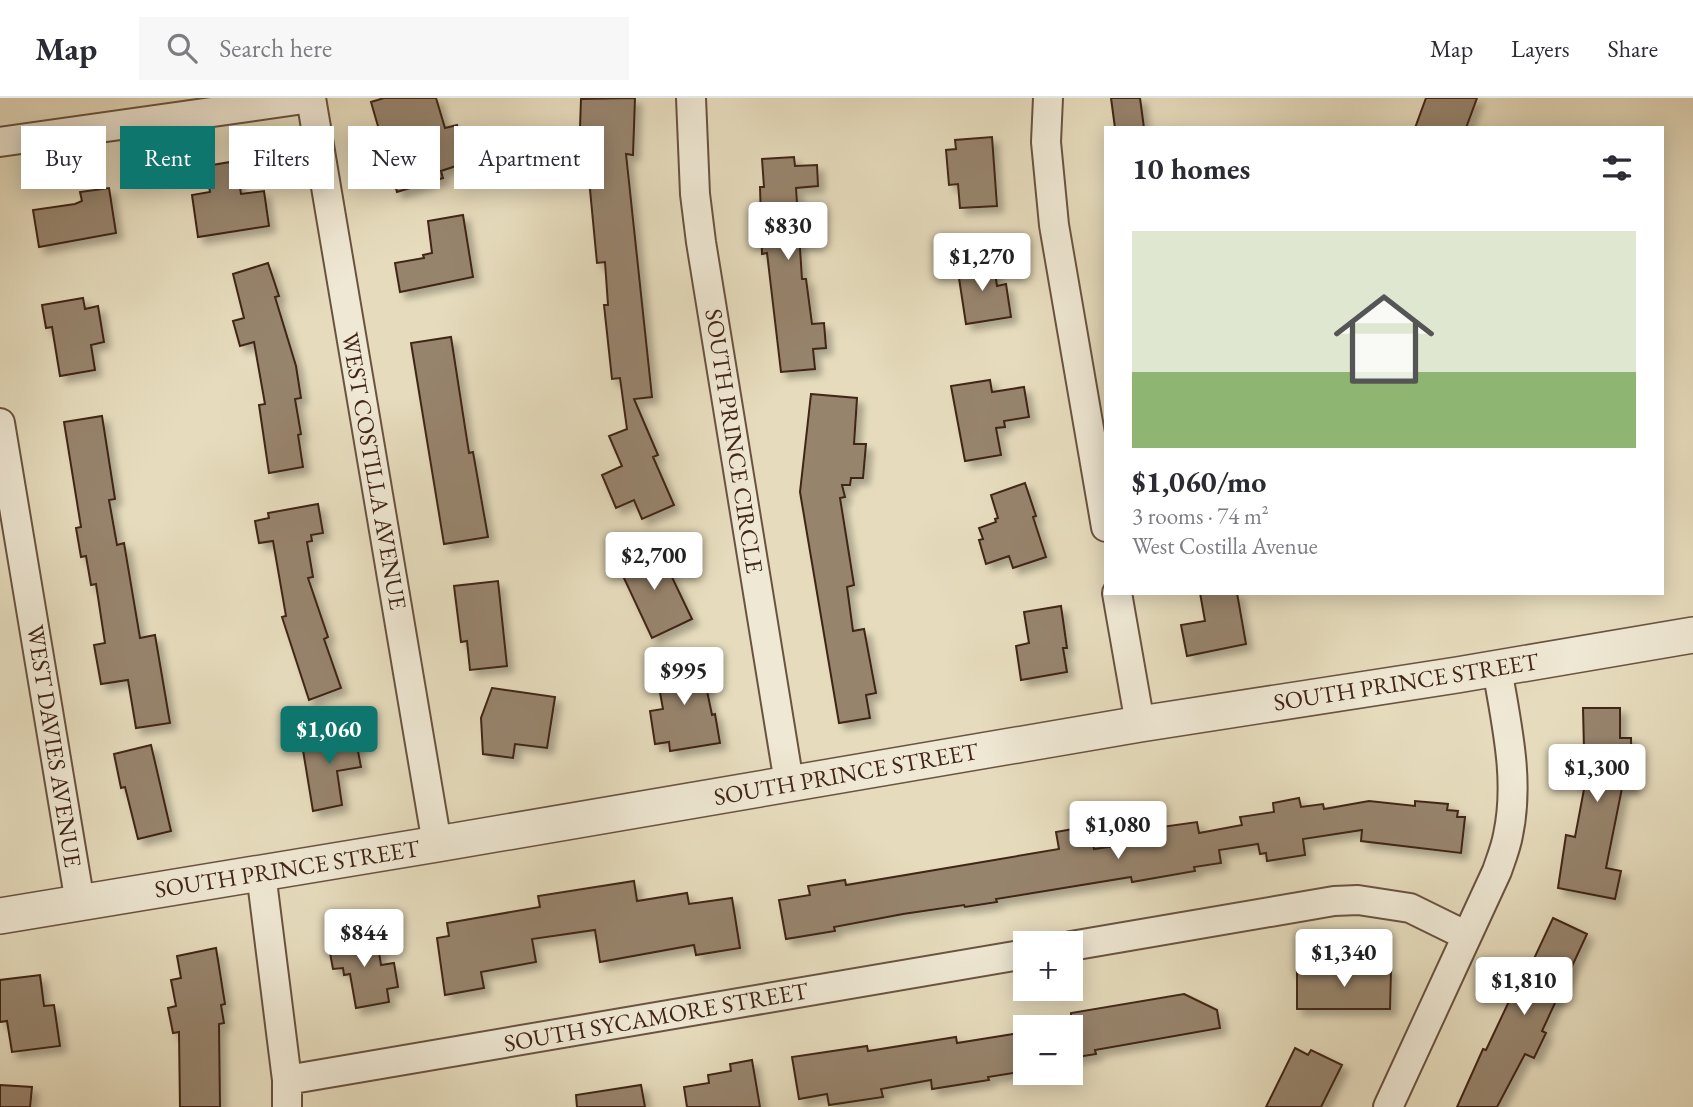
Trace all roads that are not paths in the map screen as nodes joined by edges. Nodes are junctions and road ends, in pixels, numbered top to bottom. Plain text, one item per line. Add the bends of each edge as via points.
1 (311, 98) edge
2 (691, 98) edge
3 (1048, 98) edge
4 (0, 142) edge
5 (0, 423) edge
6 (1104, 515) edge
7 (1117, 595) edge
8 (1693, 635) edge
9 (1497, 668) junction
10 (1140, 724) junction
11 (789, 783) junction
12 (437, 845) junction
13 (261, 873) junction
14 (80, 903) junction
15 (0, 916) edge
16 (1467, 936) junction
17 (1083, 944) edge
18 (1013, 956) edge
19 (287, 1094) edge
20 (1388, 1107) edge

1 - 4 street
1 - 12 street, WEST COSTILLA AVENUE
2 - 11 street, SOUTH PRINCE CIRCLE via 701,242
3 - 6 street via 1046,142 1054,225
5 - 14 street, WEST DAVIES AVENUE
7 - 10 street
8 - 9 street, SOUTH PRINCE STREET
9 - 10 street, SOUTH PRINCE STREET
9 - 16 street via 1512,757 1513,798 1497,871
10 - 11 street, SOUTH PRINCE STREET
11 - 12 street, SOUTH PRINCE STREET
12 - 13 street, SOUTH PRINCE STREET
13 - 14 street, SOUTH PRINCE STREET
13 - 19 street
14 - 15 street, SOUTH PRINCE STREET
16 - 17 street via 1410,908 1358,900
16 - 20 street
18 - 19 street, SOUTH SYCAMORE STREET

